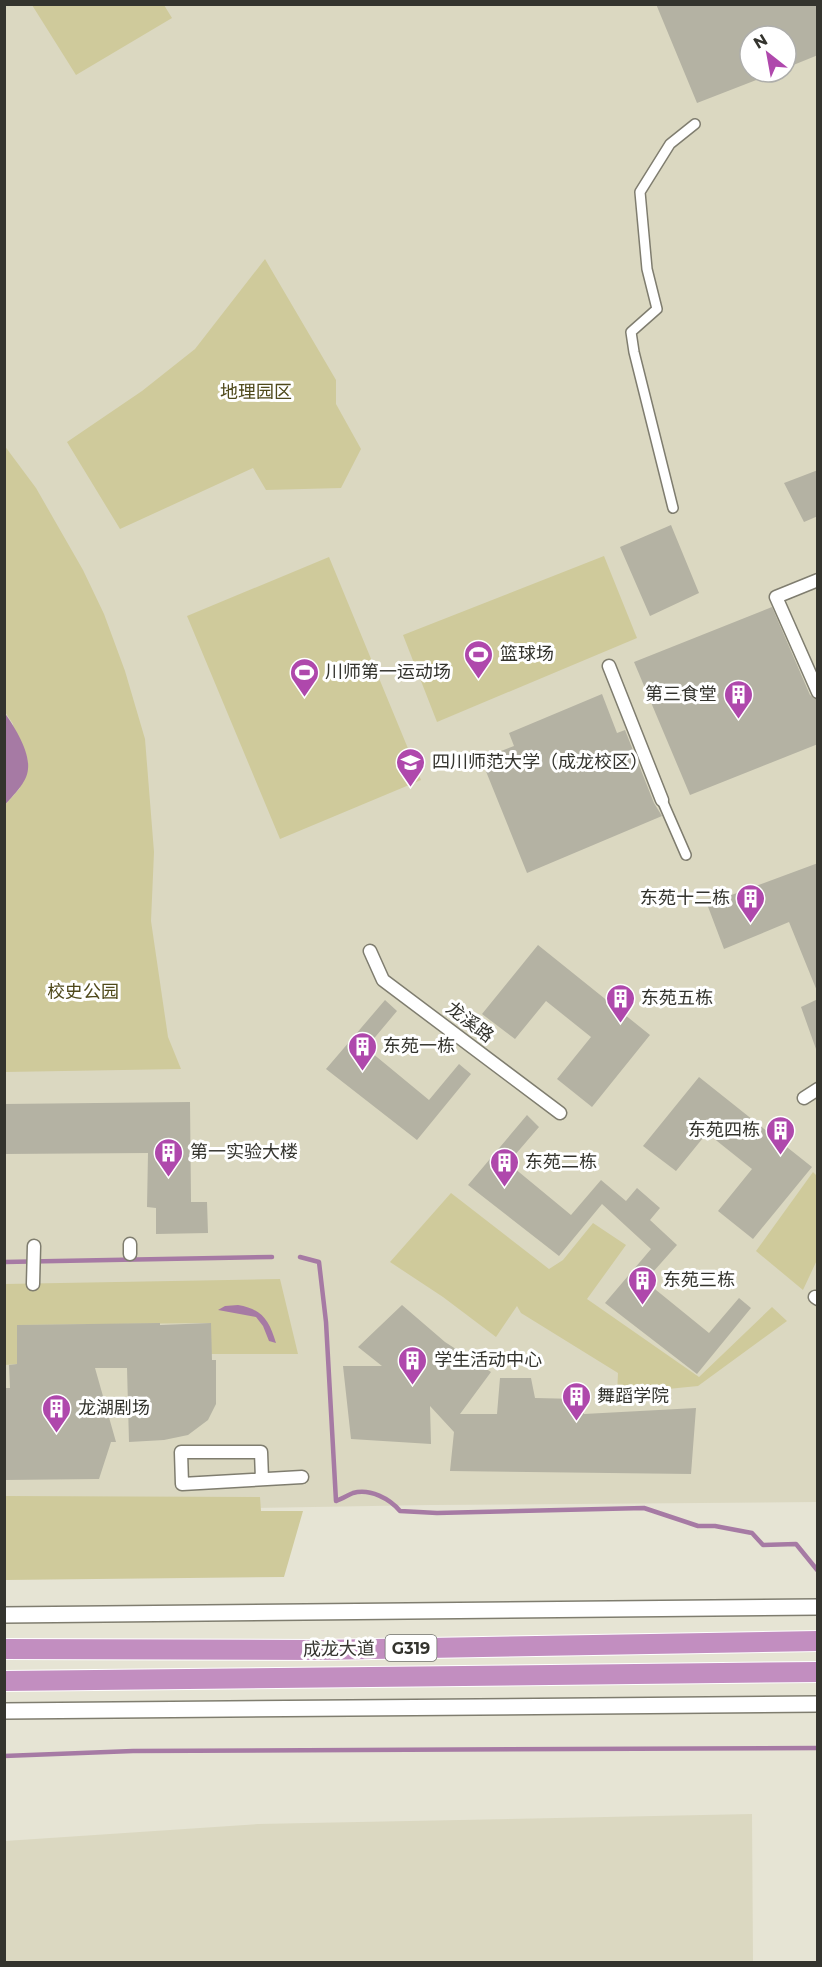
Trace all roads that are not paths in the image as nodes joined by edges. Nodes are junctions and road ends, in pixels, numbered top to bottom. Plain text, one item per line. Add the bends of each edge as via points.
1 (695, 124) dead end
2 (673, 508) dead end
3 (818, 580) edge
4 (609, 666) dead end
5 (814, 674) edge
6 (818, 692) edge
7 (662, 800) joint
8 (686, 855) dead end
9 (370, 951) dead end
10 (818, 1089) edge
11 (804, 1098) dead end
12 (560, 1113) dead end
13 (34, 1256) dead end
14 (33, 1284) dead end
15 (302, 1477) dead end
16 (262, 1479) junction
17 (818, 1607) edge
18 (4, 1616) edge
19 (818, 1641) edge
20 (4, 1649) edge
21 (818, 1672) edge
22 (4, 1681) edge
23 (818, 1704) edge
24 (4, 1711) edge

1 - 2 street via 670,144 640,192 647,269 657,309 631,332
3 - 5 street via 776,597
4 - 7 street
5 - 6 street
7 - 8 street
9 - 12 street, 龙溪路 via 383,980
10 - 11 street
13 - 14 street
15 - 16 street
16 - 16 street via 182,1485 181,1452 261,1452
17 - 18 street
19 - 20 highway, 成龙大道 / G319 via 318,1650
21 - 22 highway, 成龙大道 / G319
23 - 24 street

